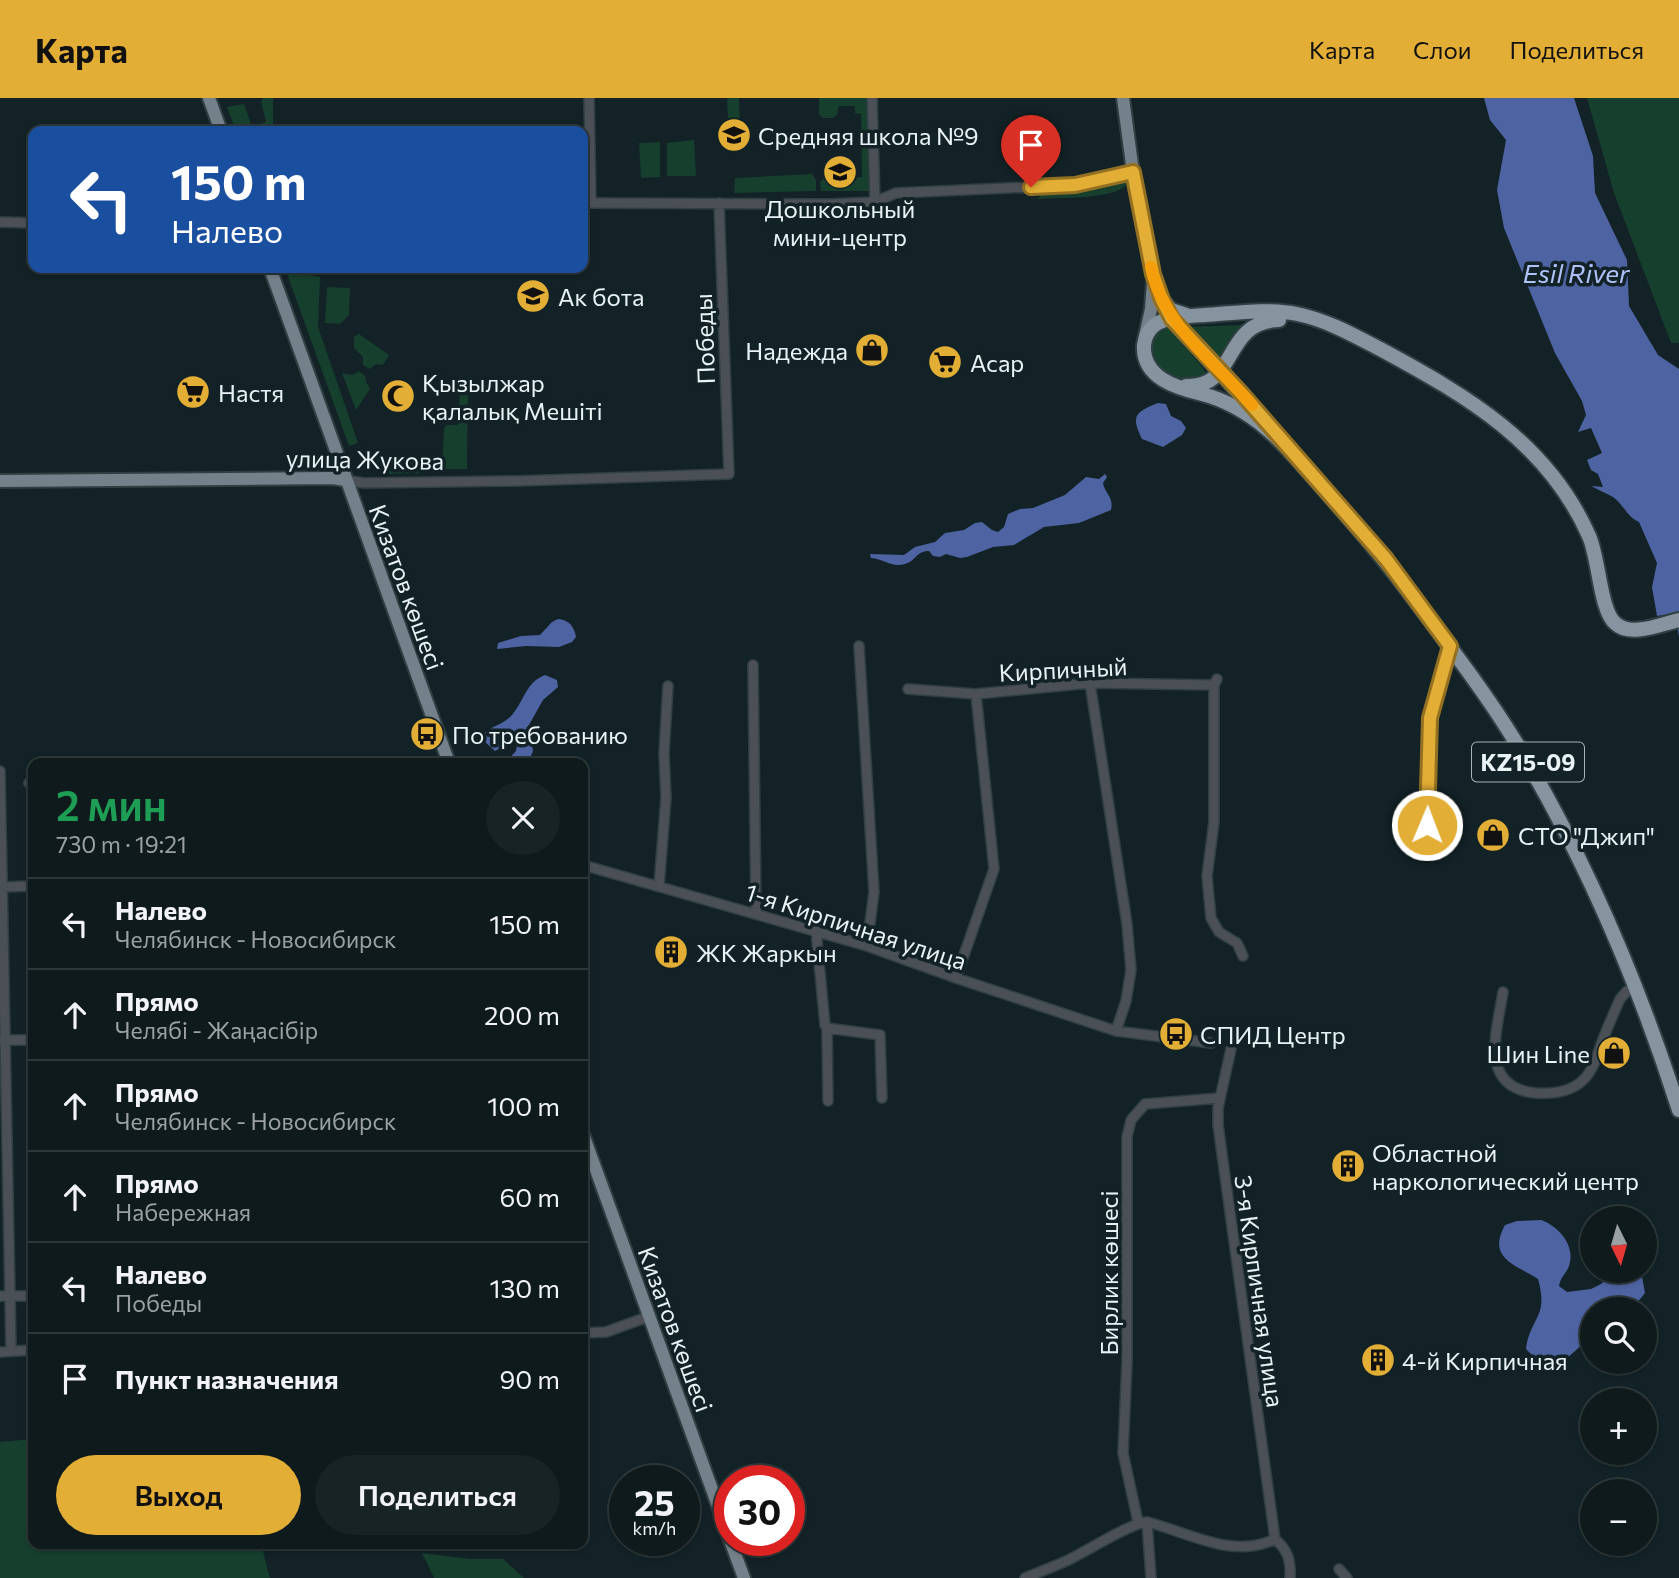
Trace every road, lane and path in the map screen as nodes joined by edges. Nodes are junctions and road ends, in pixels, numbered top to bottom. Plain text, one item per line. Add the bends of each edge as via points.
1 (209, 98) edge
2 (589, 98) edge
3 (872, 98) edge
4 (1123, 98) edge
5 (219, 126) edge
6 (588, 150) edge
7 (1133, 172) junction
8 (875, 202) junction
9 (588, 203) edge
10 (719, 203) junction
11 (0, 222) edge
12 (28, 223) edge
13 (272, 273) edge
14 (1153, 274) junction
15 (1162, 300) junction
16 (1198, 316) junction
17 (1172, 319) junction
18 (1145, 338) junction
19 (1203, 353) junction
20 (1221, 372) junction
21 (1170, 384) junction
22 (1202, 385) junction
23 (1520, 439) junction
24 (1299, 460) junction
25 (729, 474) joint
26 (345, 480) junction
27 (0, 481) edge
28 (1679, 620) edge
29 (859, 646) dead end
30 (1450, 646) junction
31 (753, 665) dead end
32 (1090, 683) junction
33 (668, 686) dead end
34 (908, 689) dead end
35 (976, 694) junction
36 (447, 758) edge
37 (0, 771) edge
38 (0, 802) edge
39 (1423, 841) dead end
40 (588, 866) edge
41 (659, 886) junction
42 (28, 888) edge
43 (1, 892) edge
44 (756, 913) junction
45 (816, 931) junction
46 (867, 946) junction
47 (1243, 956) dead end
48 (956, 978) junction
49 (1636, 987) junction
50 (1503, 992) dead end
51 (827, 1028) junction
52 (1115, 1031) junction
53 (2, 1040) edge
54 (28, 1040) edge
55 (1211, 1043) dead end
56 (1231, 1049) dead end
57 (882, 1098) dead end
58 (1220, 1098) junction
59 (828, 1101) dead end
60 (1679, 1110) edge
61 (588, 1148) edge
62 (4, 1295) edge
63 (28, 1296) edge
64 (650, 1316) junction
65 (588, 1333) edge
66 (28, 1350) edge
67 (11, 1351) junction
68 (0, 1352) edge
69 (714, 1495) edge
70 (1142, 1522) junction
71 (1275, 1539) junction
72 (736, 1556) edge
73 (1339, 1569) dead end
74 (744, 1578) edge
75 (1025, 1578) edge
76 (1151, 1578) edge
77 (1290, 1578) edge
78 (1347, 1578) edge

1 - 5 main road
2 - 6 street
3 - 8 street
4 - 7 main road
7 - 8 street via 1075,185 896,193
7 - 14 main road
8 - 10 street
9 - 10 street
10 - 25 street, Победы
11 - 12 street
13 - 26 main road, Кизатов көшесі
14 - 15 main road
14 - 18 main road
15 - 16 highway via 1176,313
15 - 17 main road
16 - 17 highway
16 - 23 highway via 1280,312 1324,322 1468,399
17 - 18 highway via 1153,326
17 - 19 highway, KZ15-09
18 - 21 highway via 1150,368
19 - 20 highway, KZ15-09
19 - 22 highway via 1210,370
20 - 22 highway
20 - 23 highway via 1252,326 1292,320 1322,329 1443,388
20 - 24 highway, KZ15-09
21 - 22 highway
21 - 24 highway, KZ15-09 via 1250,414
23 - 28 highway via 1546,466 1584,524 1610,617 1625,629
24 - 30 highway, KZ15-09 via 1386,559
25 - 26 street, улица Жукова via 508,482
26 - 27 main road, улица Жукова
26 - 36 main road, Кизатов көшесі
29 - 46 street via 873,884
30 - 39 street via 1430,718
30 - 49 highway, KZ15-09 via 1491,702 1564,828
31 - 44 street
32 - 35 street, Кирпичный
32 - 47 street, Кирпичный via 1216,682 1214,822 1207,876 1211,918 1219,932 1237,943
32 - 52 street via 1127,924 1130,970 1126,1001
33 - 41 street
34 - 35 street, Кирпичный
35 - 48 street via 995,869
37 - 38 street
38 - 43 street
40 - 41 street, 1-я Кирпичная улица
41 - 44 street, 1-я Кирпичная улица
42 - 43 street
43 - 53 street
44 - 45 street, 1-я Кирпичная улица
45 - 46 street, 1-я Кирпичная улица
45 - 51 street
46 - 48 street, 1-я Кирпичная улица
48 - 52 street, 1-я Кирпичная улица
49 - 50 street via 1620,999 1583,1081 1571,1089 1544,1094 1515,1088 1499,1074 1494,1042
49 - 60 highway, KZ15-09
51 - 57 street via 880,1035
51 - 59 street
52 - 55 street, 1-я Кирпичная улица
53 - 54 street
53 - 62 street
56 - 58 street, 3-я Кирпичная улица
58 - 70 street, Бирлик көшесі via 1146,1104 1131,1119 1127,1137 1123,1453
58 - 71 street, 3-я Кирпичная улица via 1218,1125
61 - 64 main road, Кизатов көшесі
62 - 63 street
62 - 67 street
64 - 65 street via 606,1332
64 - 69 main road, Кизатов көшесі
66 - 67 street
67 - 68 street
70 - 71 street via 1217,1544 1258,1546
70 - 75 street
70 - 76 street, Бирлик көшесі
71 - 77 street, 3-я Кирпичная улица via 1289,1556
72 - 74 main road, Кизатов көшесі
73 - 78 street

